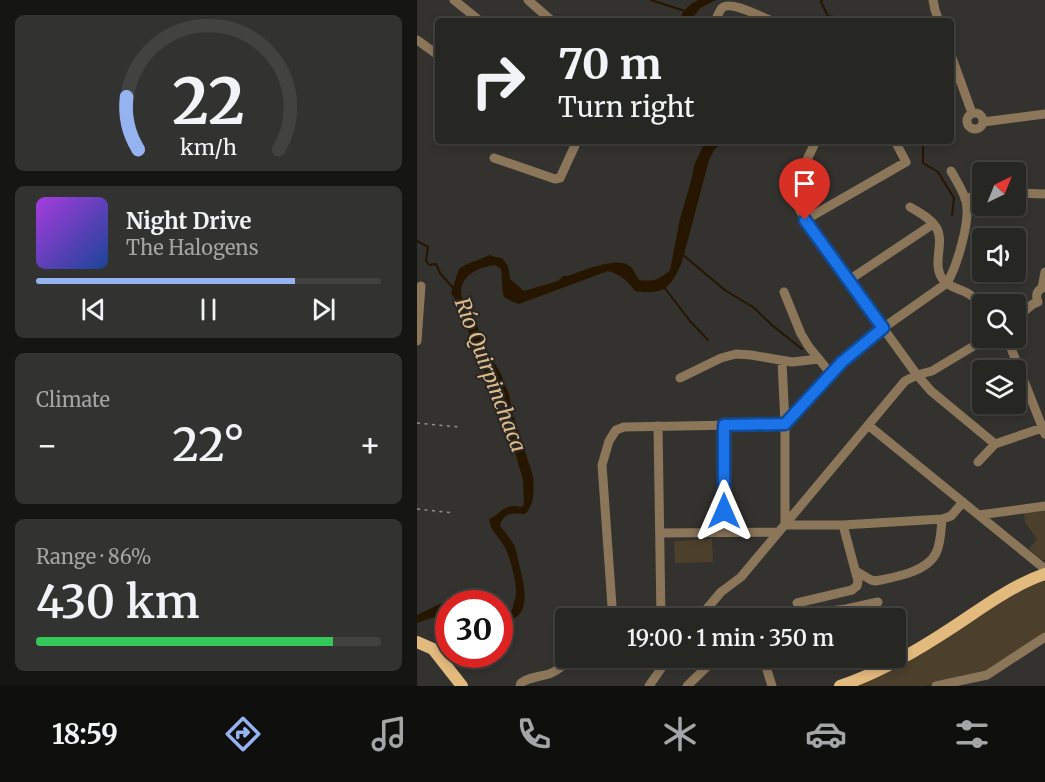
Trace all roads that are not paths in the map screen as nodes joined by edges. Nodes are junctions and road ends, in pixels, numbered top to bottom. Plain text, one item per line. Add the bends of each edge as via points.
1 (454, 0) edge
2 (528, 0) edge
3 (933, 0) edge
4 (476, 18) edge
5 (549, 18) edge
6 (717, 18) edge
7 (765, 18) edge
8 (938, 18) edge
9 (417, 40) edge
10 (435, 53) edge
11 (954, 63) edge
12 (972, 113) junction
13 (1045, 114) edge
14 (983, 122) junction
15 (572, 144) edge
16 (815, 144) edge
17 (897, 144) edge
18 (494, 158) dead end
19 (951, 171) dead end
20 (1026, 193) edge
21 (1045, 194) edge
22 (972, 197) edge
23 (965, 199) junction
24 (911, 207) dead end
25 (805, 220) junction
26 (933, 224) junction
27 (1045, 272) edge
28 (849, 280) junction
29 (947, 283) junction
30 (421, 286) dead end
31 (1043, 287) edge
32 (784, 292) dead end
33 (972, 297) edge
34 (1042, 304) edge
35 (1026, 313) edge
36 (883, 328) junction
37 (417, 341) edge
38 (972, 347) edge
39 (1011, 348) edge
40 (819, 359) junction
41 (782, 361) junction
42 (831, 374) junction
43 (917, 375) junction
44 (680, 378) dead end
45 (785, 424) junction
46 (724, 425) junction
47 (868, 425) junction
48 (658, 426) junction
49 (1044, 431) edge
50 (995, 444) junction
51 (978, 462) dead end
52 (963, 502) junction
53 (1045, 506) edge
54 (979, 515) junction
55 (942, 519) junction
56 (843, 525) junction
57 (782, 528) junction
58 (724, 532) junction
59 (660, 533) junction
60 (1045, 569) edge
61 (856, 571) junction
62 (1045, 574) edge
63 (797, 603) dead end
64 (878, 603) dead end
65 (611, 608) edge
66 (661, 608) edge
67 (707, 608) edge
68 (851, 608) edge
69 (1045, 637) edge
70 (417, 642) edge
71 (560, 668) edge
72 (661, 668) edge
73 (706, 668) edge
74 (766, 668) edge
75 (987, 675) junction
76 (941, 685) edge
77 (462, 686) edge
78 (520, 686) edge
79 (649, 686) edge
80 (687, 686) edge
81 (772, 686) edge
82 (840, 686) edge
83 (988, 686) edge

1 - 4 street
2 - 5 street
3 - 8 street
6 - 7 street via 722,8 735,6
9 - 10 street
11 - 12 street
12 - 14 street via 979,114
12 - 14 street via 967,121 970,128 978,128
13 - 14 street
15 - 18 street via 560,178 555,179
16 - 25 street via 797,187 796,198
17 - 25 street via 906,162
19 - 23 street
20 - 21 street
22 - 23 street
23 - 29 street via 962,242
24 - 26 street
25 - 28 street
26 - 28 street
26 - 29 street via 939,238 938,270
27 - 31 street
28 - 36 street
29 - 33 street
29 - 36 street
30 - 37 street
31 - 34 street via 1036,296
32 - 40 street via 801,334
34 - 35 street
36 - 42 street
36 - 43 street
38 - 43 street via 932,371
39 - 49 street
40 - 41 street
40 - 42 street
41 - 44 street via 736,354
41 - 45 street
42 - 45 street
43 - 47 street via 905,381
43 - 50 street
45 - 46 street
45 - 57 street
46 - 48 street
46 - 58 street
47 - 52 street
47 - 57 street
48 - 59 street
48 - 65 street via 616,430 602,465
49 - 50 street
50 - 51 street
52 - 54 street
52 - 55 street via 951,516
53 - 54 street
54 - 60 street
55 - 56 street
55 - 61 street via 936,554 923,566 911,573 876,581
56 - 57 street
56 - 61 street
57 - 58 street
57 - 67 street via 741,577
58 - 59 street
59 - 66 street
61 - 63 street via 858,586 852,590
62 - 82 main road via 1010,589 901,659
64 - 68 street
69 - 75 street
70 - 77 main road via 433,649
71 - 78 street via 526,679
72 - 79 street
73 - 80 street
74 - 81 street
75 - 76 street
75 - 83 street

